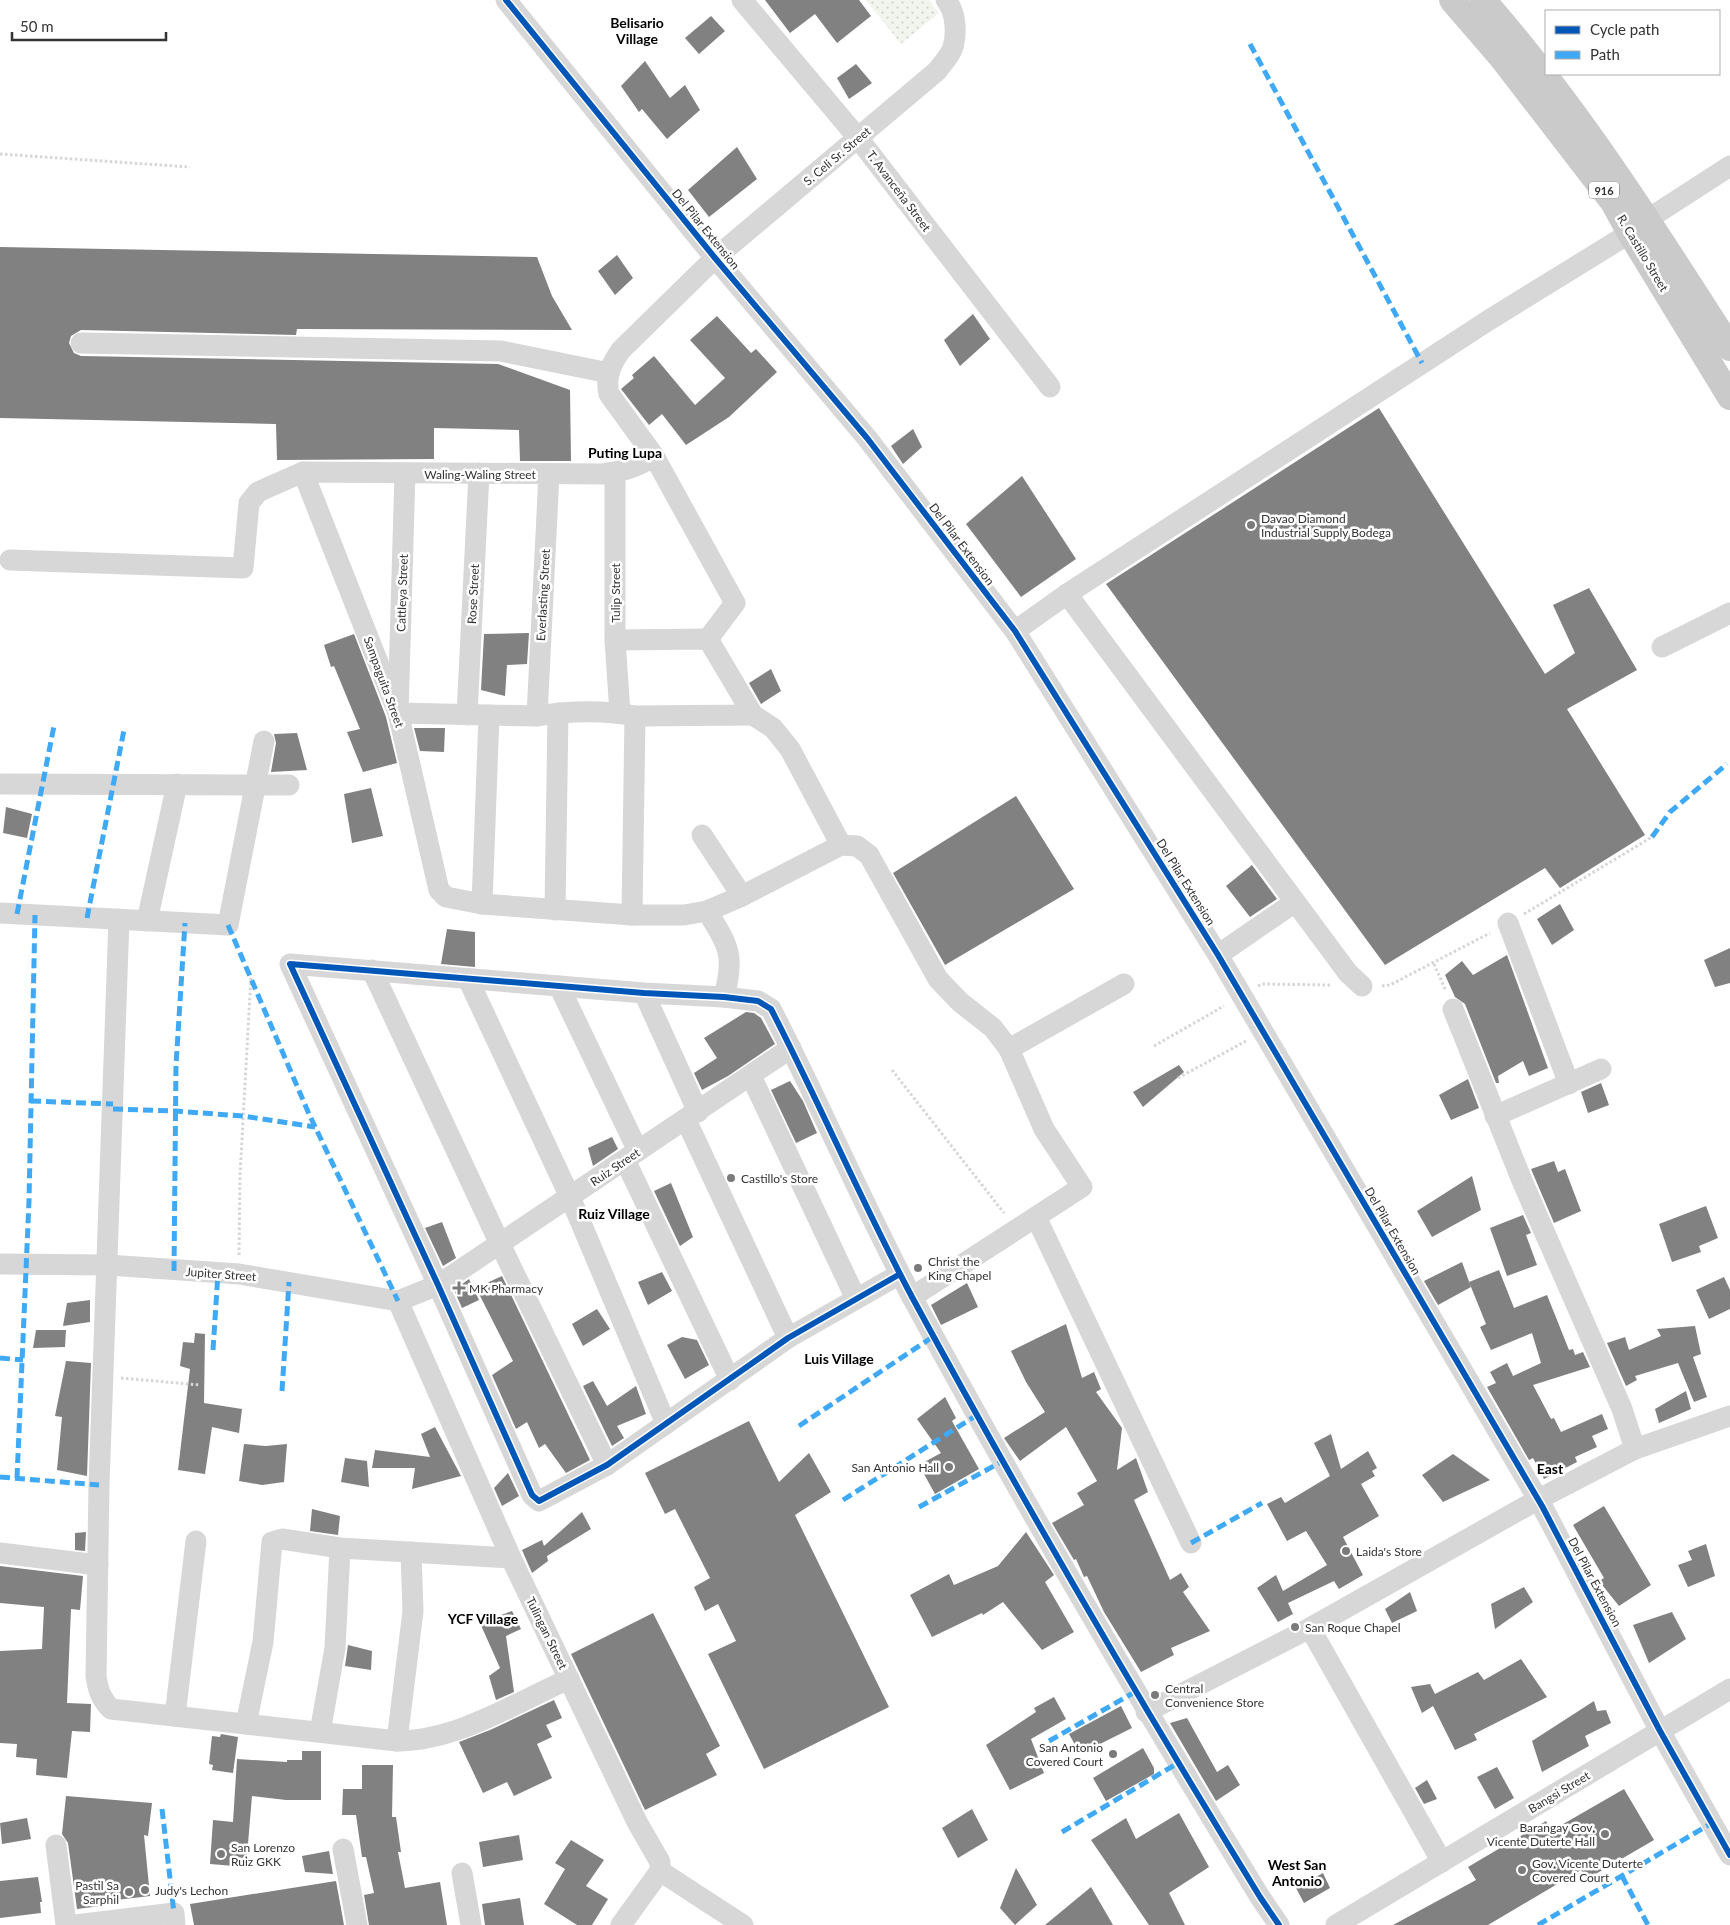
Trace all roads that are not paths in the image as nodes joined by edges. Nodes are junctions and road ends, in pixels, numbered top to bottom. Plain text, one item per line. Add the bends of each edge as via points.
1 (506, 0) edge
2 (742, 0) edge
3 (946, 0) edge
4 (1452, 0) edge
5 (1483, 0) edge
6 (858, 138) junction
7 (1730, 166) edge
8 (1639, 226) junction
9 (715, 258) junction
10 (82, 344) dead end
11 (1730, 348) edge
12 (609, 373) junction
13 (1050, 387) dead end
14 (1730, 397) edge
15 (654, 456) junction
16 (303, 472) junction
17 (405, 473) junction
18 (479, 473) junction
19 (615, 473) junction
20 (549, 474) junction
21 (10, 560) dead end
22 (1067, 594) junction
23 (1730, 613) edge
24 (1015, 632) junction
25 (708, 639) junction
26 (615, 640) junction
27 (1662, 647) dead end
28 (398, 713) junction
29 (558, 713) junction
30 (627, 714) junction
31 (753, 714) junction
32 (467, 715) junction
33 (489, 715) junction
34 (537, 716) junction
35 (264, 740) dead end
36 (0, 784) edge
37 (177, 784) junction
38 (255, 785) junction
39 (289, 785) dead end
40 (702, 835) dead end
41 (841, 845) junction
42 (742, 896) junction
43 (1295, 902) junction
44 (482, 904) junction
45 (555, 910) junction
46 (706, 911) junction
47 (0, 913) edge
48 (632, 915) junction
49 (119, 919) junction
50 (147, 921) junction
51 (1508, 923) dead end
52 (1218, 955) junction
53 (372, 970) junction
54 (468, 978) junction
55 (1124, 984) dead end
56 (559, 986) junction
57 (1362, 986) road end
58 (644, 993) junction
59 (724, 997) junction
60 (1453, 1008) road end
61 (791, 1048) junction
62 (1009, 1049) junction
63 (1601, 1069) dead end
64 (750, 1076) junction
65 (1569, 1084) junction
66 (692, 1116) junction
67 (1495, 1116) junction
68 (632, 1156) junction
69 (570, 1197) junction
70 (1036, 1217) junction
71 (500, 1244) junction
72 (0, 1264) edge
73 (108, 1265) junction
74 (900, 1274) junction
75 (438, 1285) junction
76 (912, 1297) junction
77 (856, 1299) junction
78 (398, 1301) junction
79 (788, 1338) junction
80 (730, 1380) junction
81 (1730, 1416) edge
82 (666, 1424) junction
83 (1635, 1449) junction
84 (608, 1465) junction
85 (1537, 1500) junction
86 (196, 1541) dead end
87 (1191, 1543) dead end
88 (340, 1548) junction
89 (411, 1552) junction
90 (0, 1553) edge
91 (511, 1558) junction
92 (98, 1565) junction
93 (1310, 1628) junction
94 (569, 1678) junction
95 (1730, 1690) edge
96 (1146, 1712) junction
97 (175, 1716) junction
98 (246, 1724) junction
99 (1660, 1731) junction
100 (320, 1732) junction
101 (397, 1741) junction
102 (56, 1844) dead end
103 (343, 1849) dead end
104 (1730, 1855) edge
105 (1442, 1862) junction
106 (660, 1871) junction
107 (462, 1873) dead end
108 (175, 1919) edge
109 (66, 1925) edge
110 (75, 1925) edge
111 (356, 1925) edge
112 (472, 1925) edge
113 (621, 1925) edge
114 (742, 1925) edge
115 (1279, 1925) edge
116 (1336, 1925) edge

1 - 9 street, Del Pilar Extension
2 - 6 street, T. Avanceña Street
3 - 6 street, S. Celi Sr. Street via 952,7 955,26 953,48 937,71
4 - 8 main road, R. Castillo Street / 916 via 1502,58 1613,202
5 - 8 main road, R. Castillo Street / 916 via 1522,44
6 - 9 street, S. Celi Sr. Street
6 - 13 street, T. Avanceña Street
7 - 8 street
8 - 11 main road, R. Castillo Street / 916
8 - 14 main road, R. Castillo Street / 916
8 - 22 street
9 - 12 street, S. Celi Sr. Street via 621,350
9 - 24 street, Del Pilar Extension via 867,438
10 - 12 street via 501,351
12 - 15 street via 607,386 615,405
15 - 19 street, Waling-Waling Street via 640,465
15 - 25 street via 735,603
16 - 17 street, Waling-Waling Street
16 - 21 street via 258,492 250,503 242,568
16 - 28 street, Sampaguita Street
17 - 18 street, Waling-Waling Street
17 - 28 street, Cattleya Street
18 - 20 street, Waling-Waling Street
18 - 32 street, Rose Street
19 - 20 street, Waling-Waling Street
19 - 26 street, Tulip Street
20 - 34 street, Everlasting Street
22 - 24 street
22 - 43 street
23 - 27 street
24 - 52 street, Del Pilar Extension
25 - 26 street
25 - 31 street
26 - 30 street, Tulip Street
28 - 32 street
28 - 44 street, Sampaguita Street via 439,890 446,897
29 - 30 street
29 - 34 street
29 - 45 street
30 - 31 street
30 - 48 street, Tulip Street
31 - 41 street via 773,728 790,749
32 - 33 street
33 - 34 street
33 - 44 street
35 - 38 street
36 - 37 street
37 - 38 street
37 - 50 street
38 - 39 street
38 - 50 street via 228,925
40 - 42 street
41 - 42 street
41 - 62 street via 857,846 868,855 938,979 960,1002 993,1028
42 - 46 street
43 - 52 street
43 - 57 street via 1348,974
44 - 45 street
45 - 48 street
46 - 48 street
46 - 59 street via 723,938 730,959 731,972
47 - 49 street
49 - 50 street
49 - 73 street
51 - 65 street
52 - 85 street, Del Pilar Extension
53 - 54 street
53 - 71 street
53 - 75 street via 290,964
54 - 56 street
54 - 69 street
55 - 62 street
56 - 58 street
56 - 68 street
58 - 59 street
58 - 66 street
59 - 61 street via 758,1001 771,1009
60 - 67 street
61 - 64 street, Ruiz Street
61 - 74 street
62 - 70 street via 1044,1129 1082,1187
63 - 65 street
64 - 66 street, Ruiz Street
64 - 77 street
65 - 67 street
66 - 68 street, Ruiz Street
66 - 79 street
67 - 83 street via 1622,1409
68 - 69 street, Ruiz Street
68 - 80 street
69 - 71 street, Ruiz Street
69 - 82 street
70 - 76 street
70 - 87 street
71 - 75 street, Ruiz Street
71 - 84 street
72 - 73 street, Jupiter Street
73 - 78 street, Jupiter Street via 239,1274
73 - 92 street
74 - 76 street
74 - 77 street
75 - 78 street
75 - 84 street via 532,1495 539,1501
76 - 96 street
77 - 79 street
78 - 91 street, Tulingan Street
79 - 80 street
80 - 82 street
81 - 83 street
82 - 84 street
83 - 85 street
85 - 93 street
85 - 99 street, Del Pilar Extension
86 - 97 street
88 - 89 street
88 - 98 street via 282,1539 272,1542 264,1642
88 - 100 street via 335,1648
89 - 91 street
89 - 101 street via 414,1611
90 - 92 street
91 - 94 street, Tulingan Street
92 - 97 street via 96,1676 104,1702 111,1709
93 - 96 street
93 - 105 street
94 - 101 street via 450,1733 421,1741
94 - 106 street, Tulingan Street via 637,1822 660,1862
95 - 99 street, Bangsi Street
96 - 115 street
97 - 98 street
98 - 100 street
99 - 104 street, Del Pilar Extension
99 - 105 street, Bangsi Street
100 - 101 street
102 - 109 street
103 - 111 street
105 - 116 street, Bangsi Street
106 - 113 street
106 - 114 street
107 - 112 street
108 - 110 street

